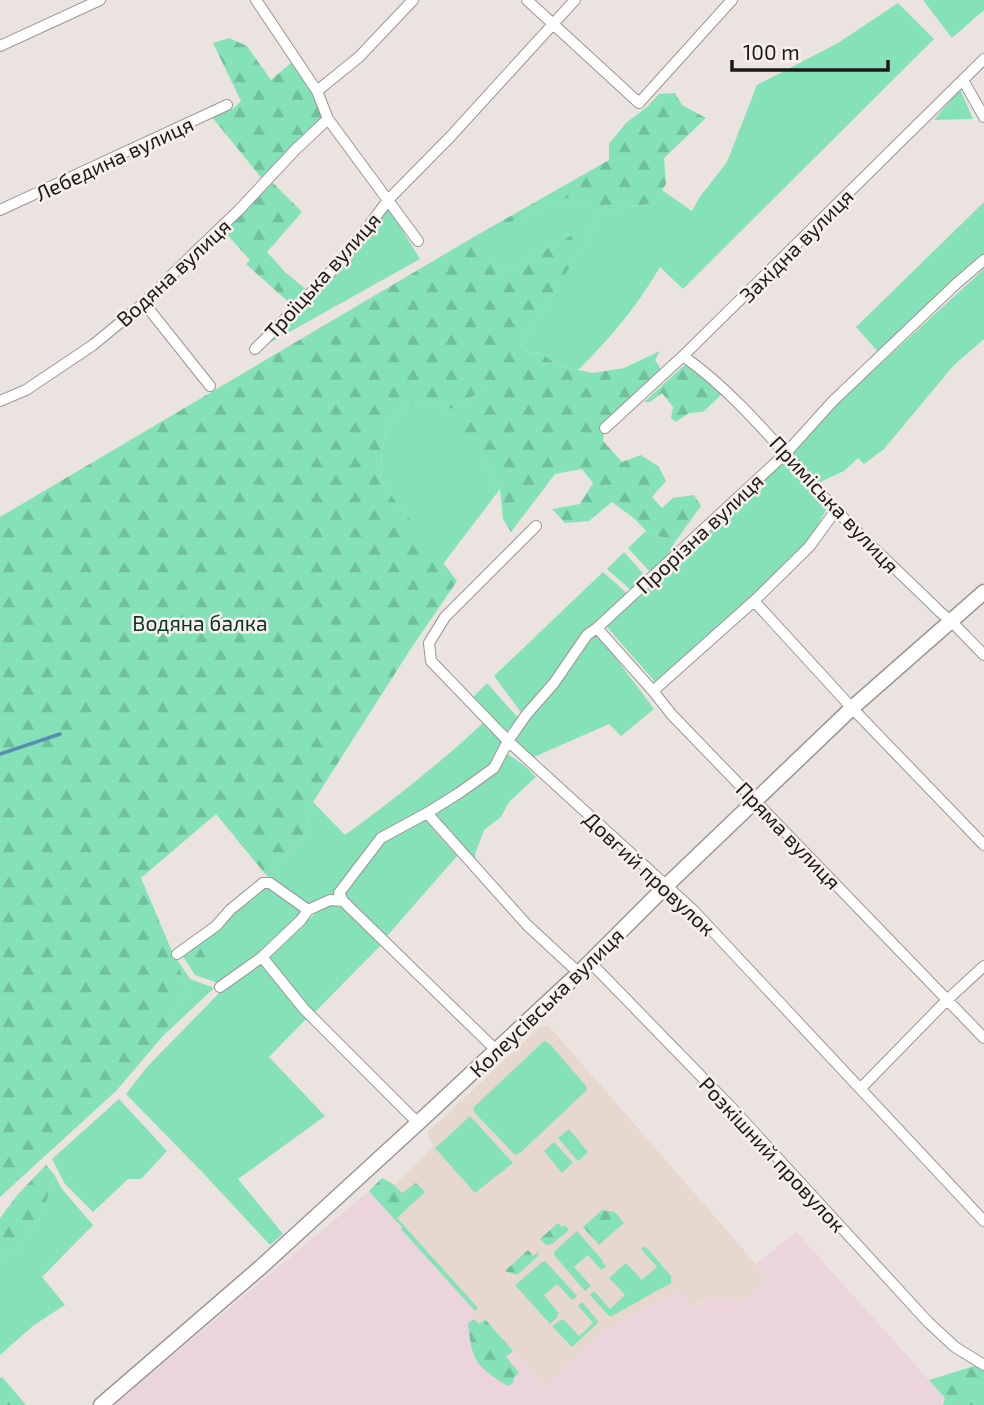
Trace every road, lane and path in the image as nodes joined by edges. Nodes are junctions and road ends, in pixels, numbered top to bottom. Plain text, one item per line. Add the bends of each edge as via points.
1 (100, 0) edge
2 (256, 0) edge
3 (393, 0) edge
4 (413, 0) edge
5 (527, 0) edge
6 (575, 0) edge
7 (732, 0) edge
8 (400, 12) junction
9 (552, 24) junction
10 (0, 47) edge
11 (984, 59) edge
12 (963, 80) junction
13 (317, 91) junction
14 (227, 105) dead end
15 (984, 117) edge
16 (328, 119) junction
17 (389, 199) junction
18 (0, 210) edge
19 (418, 241) dead end
20 (984, 260) edge
21 (144, 303) junction
22 (255, 349) dead end
23 (683, 356) junction
24 (210, 386) dead end
25 (0, 401) edge
26 (605, 428) dead end
27 (786, 453) junction
28 (836, 510) junction
29 (536, 526) dead end
30 (984, 592) edge
31 (754, 601) junction
32 (951, 621) junction
33 (597, 628) junction
34 (984, 655) edge
35 (653, 691) junction
36 (852, 708) junction
37 (508, 741) junction
38 (755, 800) junction
39 (427, 813) junction
40 (984, 845) edge
41 (666, 886) junction
42 (343, 901) junction
43 (308, 910) junction
44 (177, 954) dead end
45 (262, 957) junction
46 (590, 962) junction
47 (984, 966) edge
48 (579, 973) junction
49 (220, 987) dead end
50 (947, 1000) junction
51 (984, 1038) edge
52 (496, 1051) junction
53 (861, 1088) junction
54 (418, 1123) junction
55 (984, 1220) edge
56 (984, 1365) edge
57 (101, 1405) edge

1 - 10 street
2 - 13 street
3 - 8 street
4 - 8 street
5 - 9 street
6 - 9 street, Троїцька вулиця
7 - 9 street via 639,103
8 - 13 street via 359,57
9 - 17 street, Троїцька вулиця
11 - 12 street, Західна вулиця
12 - 15 street
12 - 23 street, Західна вулиця
13 - 16 street
14 - 18 street, Лебедина вулиця
16 - 17 street
16 - 21 street, Водяна вулиця
17 - 19 street
17 - 22 street, Троїцька вулиця via 351,249
20 - 27 street, Прорізна вулиця via 833,401
21 - 24 street
21 - 25 street, Водяна вулиця via 93,345 26,390
23 - 26 street, Західна вулиця
23 - 27 street, Приміська вулиця via 723,388
27 - 28 street, Приміська вулиця
27 - 33 street, Прорізна вулиця
28 - 31 street via 809,547
28 - 32 street, Приміська вулиця
29 - 37 street, Довгий провулок via 445,617 429,643 431,660
30 - 32 street, Колеусівська вулиця
31 - 35 street
31 - 36 street
32 - 34 street, Приміська вулиця
32 - 36 street, Колеусівська вулиця
33 - 35 street, Пряма вулиця
33 - 37 street, Прорізна вулиця via 587,635
35 - 38 street, Пряма вулиця
36 - 38 street, Колеусівська вулиця
36 - 40 street
37 - 39 street, Прорізна вулиця via 494,768
37 - 41 street, Довгий провулок
38 - 41 street, Колеусівська вулиця
38 - 50 street, Пряма вулиця
39 - 42 street, Прорізна вулиця via 381,838 339,894
39 - 48 street via 527,925
41 - 46 street, Колеусівська вулиця
41 - 53 street, Довгий провулок
42 - 43 street via 330,900
42 - 52 street
43 - 44 street via 270,883 263,883
43 - 45 street
45 - 49 street
45 - 54 street via 304,1009
46 - 48 street, Колеусівська вулиця
46 - 56 street, Розкішний провулок via 731,1107 928,1322
47 - 50 street
48 - 52 street, Колеусівська вулиця
50 - 51 street, Пряма вулиця
50 - 53 street
52 - 54 street, Колеусівська вулиця
53 - 55 street, Довгий провулок
54 - 57 street, Колеусівська вулиця

